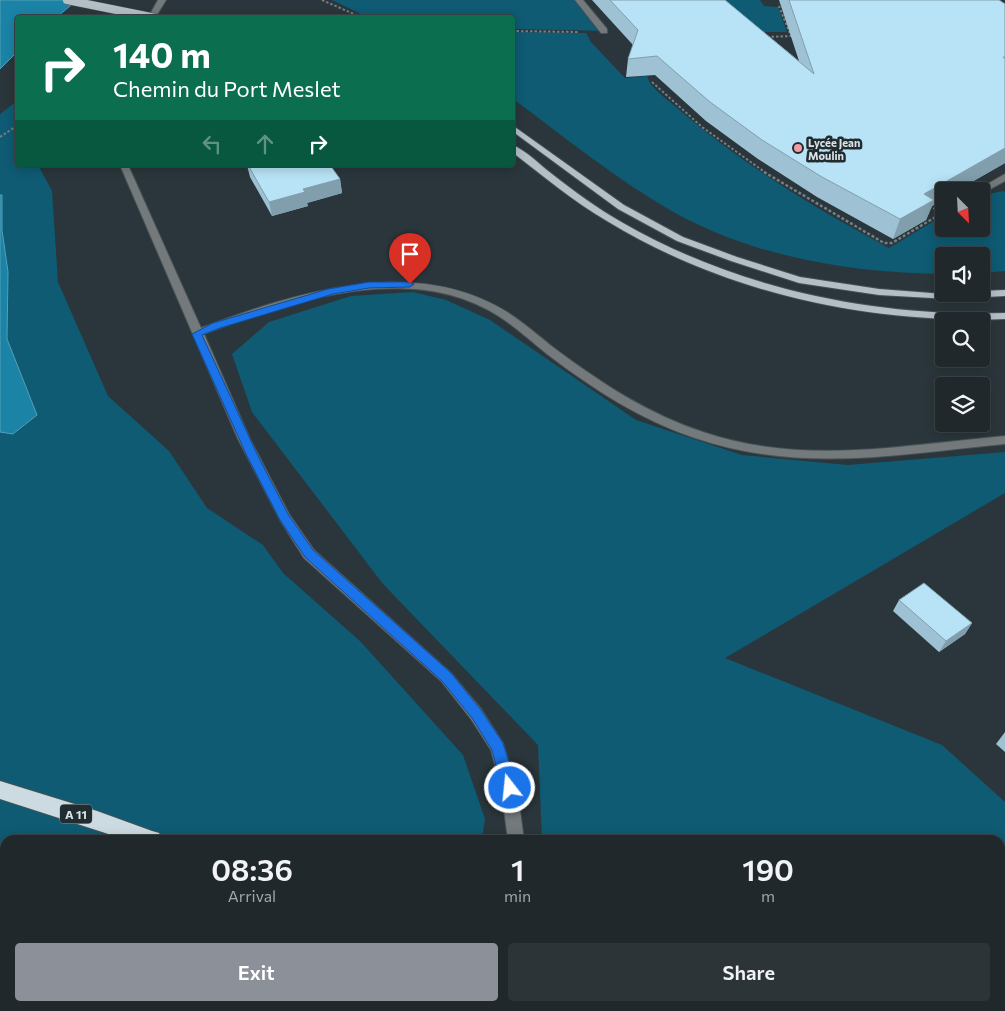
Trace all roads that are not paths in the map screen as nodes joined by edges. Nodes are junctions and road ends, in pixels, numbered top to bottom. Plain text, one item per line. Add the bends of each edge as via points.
1 (66, 0) edge
2 (162, 0) edge
3 (579, 0) edge
4 (156, 14) edge
5 (604, 31) dead end
6 (515, 129) edge
7 (515, 150) edge
8 (125, 167) edge
9 (1005, 177) edge
10 (990, 185) edge
11 (1005, 293) edge
12 (1005, 316) edge
13 (197, 334) junction
14 (1005, 440) edge
15 (0, 790) edge
16 (138, 835) edge
17 (515, 835) edge

1 - 4 main road, bridge
2 - 4 street
3 - 5 street
6 - 11 main road via 621,207 680,239 734,259 799,280 879,292 949,296
7 - 12 main road via 621,226 671,252 724,272 788,292 870,309 935,316
8 - 13 street
9 - 10 street
13 - 14 street via 350,287 389,284 430,287 487,304 609,392 688,432 719,441 787,454 822,456
13 - 17 street via 284,517 309,554 446,677 498,748 510,788
15 - 16 highway, A 11

